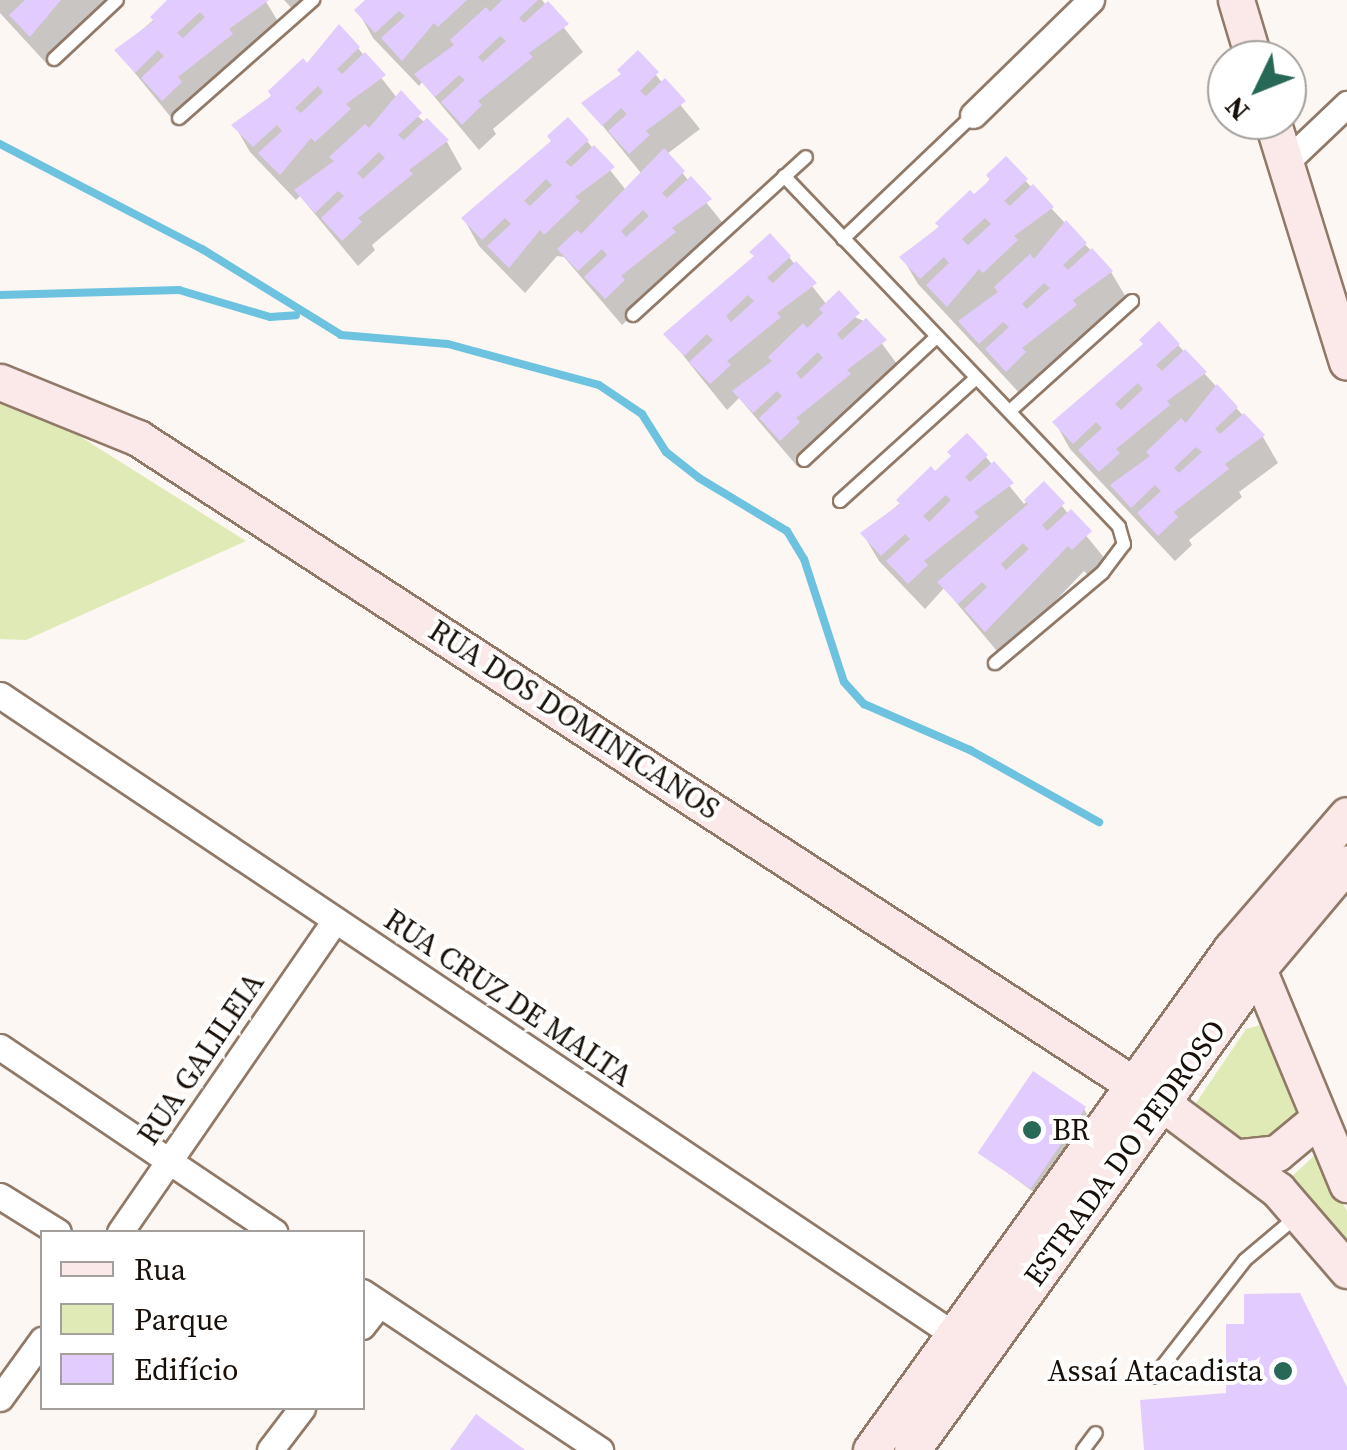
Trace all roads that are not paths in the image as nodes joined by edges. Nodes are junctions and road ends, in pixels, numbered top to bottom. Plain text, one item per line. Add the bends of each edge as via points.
1 (117, 0) edge
2 (312, 0) edge
3 (1091, 0) edge
4 (1236, 0) edge
5 (1248, 40) edge
6 (54, 59) dead end
7 (1347, 104) edge
8 (974, 115) joint
9 (179, 118) dead end
10 (1278, 140) edge
11 (806, 156) dead end
12 (1285, 163) junction
13 (784, 176) junction
14 (842, 240) junction
15 (1132, 301) dead end
16 (633, 316) dead end
17 (934, 339) junction
18 (1347, 362) edge
19 (973, 381) junction
20 (0, 382) edge
21 (1011, 410) junction
22 (804, 460) dead end
23 (840, 501) dead end
24 (995, 663) dead end
25 (0, 695) edge
26 (1347, 816) edge
27 (1347, 863) edge
28 (334, 922) junction
29 (1244, 959) junction
30 (0, 1047) edge
31 (1148, 1094) junction
32 (1318, 1119) junction
33 (1241, 1157) junction
34 (170, 1163) junction
35 (1347, 1184) edge
36 (0, 1196) edge
37 (1302, 1214) junction
38 (55, 1230) edge
39 (121, 1230) edge
40 (271, 1230) edge
41 (1347, 1270) edge
42 (371, 1298) edge
43 (40, 1343) edge
44 (967, 1344) junction
45 (1154, 1377) dead end
46 (0, 1398) edge
47 (300, 1410) edge
48 (1096, 1433) dead end
49 (588, 1447) edge
50 (270, 1450) edge
51 (872, 1450) edge
52 (912, 1450) edge
53 (1084, 1450) edge

1 - 6 lane
2 - 9 lane
3 - 8 street
4 - 5 main road
7 - 12 street
8 - 14 lane
10 - 12 main road
11 - 13 lane
12 - 18 main road
13 - 14 lane
13 - 16 lane
14 - 17 lane
15 - 21 lane
17 - 19 lane
17 - 22 lane
19 - 21 lane
19 - 23 lane
20 - 31 main road, RUA DOS DOMINICANOS via 138,438
21 - 24 lane via 1104,507 1124,544 1102,573
25 - 28 street, RUA CRUZ DE MALTA
26 - 29 main road, ESTRADA DO PEDROSO
27 - 29 main road, ESTRADA DO PEDROSO
28 - 34 street, RUA GALILEIA
28 - 44 street, RUA CRUZ DE MALTA
29 - 31 main road, ESTRADA DO PEDROSO
29 - 32 main road
30 - 34 street
31 - 33 main road, RUA DOS DOMINICANOS
31 - 44 main road, ESTRADA DO PEDROSO
32 - 33 main road via 1277,1153
32 - 35 main road
33 - 37 main road, RUA DOS DOMINICANOS
34 - 39 street, RUA GALILEIA
34 - 40 street
36 - 38 street
37 - 41 main road, RUA DOS DOMINICANOS
37 - 45 lane via 1245,1260
42 - 49 street
43 - 46 street
44 - 51 main road, ESTRADA DO PEDROSO
44 - 52 main road, ESTRADA DO PEDROSO
47 - 50 street
48 - 53 lane

